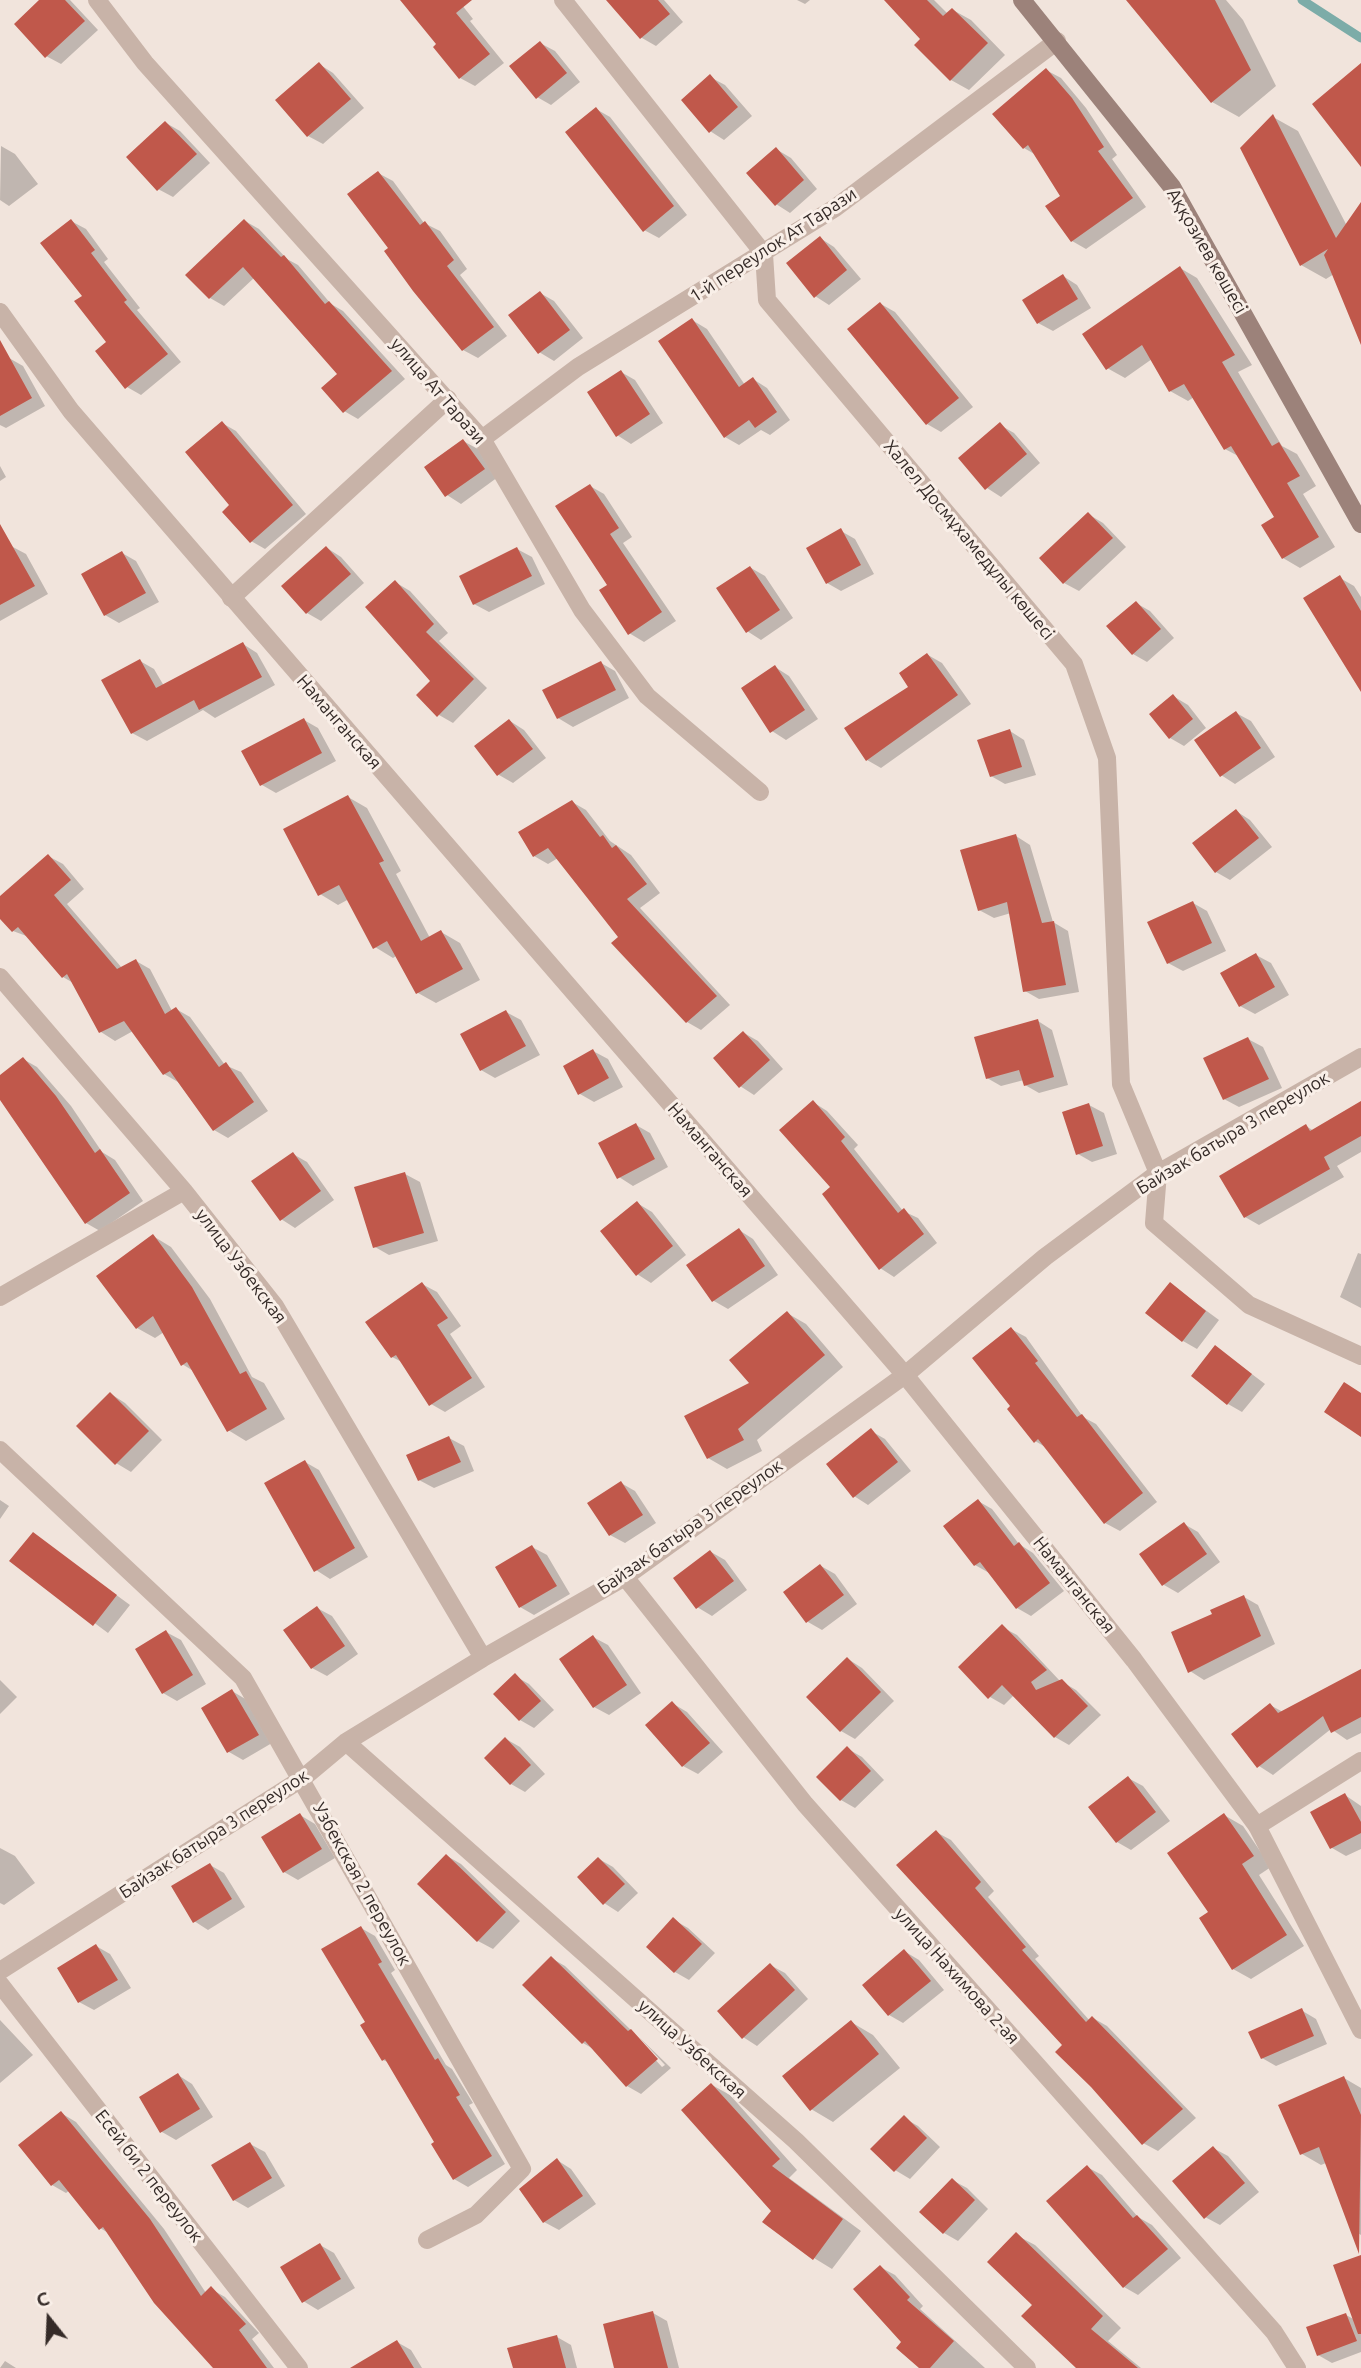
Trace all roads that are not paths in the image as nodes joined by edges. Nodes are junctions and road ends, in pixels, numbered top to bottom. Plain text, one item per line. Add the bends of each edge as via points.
1 (97, 0) edge
2 (563, 0) edge
3 (1022, 0) edge
4 (1057, 41) junction
5 (764, 254) junction
6 (0, 312) edge
7 (448, 399) junction
8 (482, 439) junction
9 (1361, 524) edge
10 (231, 598) junction
11 (760, 792) dead end
12 (0, 976) edge
13 (1361, 1057) edge
14 (1158, 1173) junction
15 (184, 1191) junction
16 (0, 1297) edge
17 (1361, 1356) edge
18 (905, 1375) junction
19 (0, 1450) edge
20 (625, 1577) junction
21 (483, 1658) junction
22 (346, 1742) junction
23 (1361, 1761) edge
24 (303, 1778) junction
25 (1257, 1826) junction
26 (0, 1971) edge
27 (0, 1984) edge
28 (1361, 2030) edge
29 (427, 2240) dead end
30 (299, 2368) edge
31 (1027, 2368) edge
32 (1297, 2368) edge

1 - 7 street, улица Ат Тарази via 145,63
2 - 5 street
3 - 4 main road, Аққозиев көшесі
4 - 5 street, 1-й переулок Ат Тарази via 835,208
4 - 9 main road, Аққозиев көшесі via 1172,187
5 - 8 street, 1-й переулок Ат Тарази via 578,367
5 - 14 street, Халел Досмұхамедұлы көшесі via 767,300 1074,664 1107,758 1121,1084
6 - 10 street, Наманганская via 71,411
7 - 8 street, улица Ат Тарази
7 - 10 street
8 - 11 street, улица Ат Тарази via 582,610 647,696
10 - 18 street, Наманганская
12 - 15 street, улица Узбекская
13 - 14 street, Байзак батыра 3 переулок
14 - 17 street via 1154,1223 1249,1305
14 - 18 street, Байзак батыра 3 переулок via 1045,1257
15 - 16 street
15 - 21 street, улица Узбекская via 275,1306
18 - 20 street, Байзак батыра 3 переулок
18 - 25 street, Наманганская via 1135,1660
19 - 24 street, Узбекская 2 переулок via 243,1678
20 - 21 street, Байзак батыра 3 переулок
20 - 32 street, улица Нахимова 2-ая via 805,1804 1274,2332
21 - 22 street, Байзак батыра 3 переулок
22 - 24 street, Байзак батыра 3 переулок
22 - 31 street, улица Узбекская via 796,2141
23 - 25 street
24 - 26 street, Байзак батыра 3 переулок
24 - 29 street, Узбекская 2 переулок via 522,2169 477,2215
25 - 28 street, Наманганская
27 - 30 street, Есей би 2 переулок

